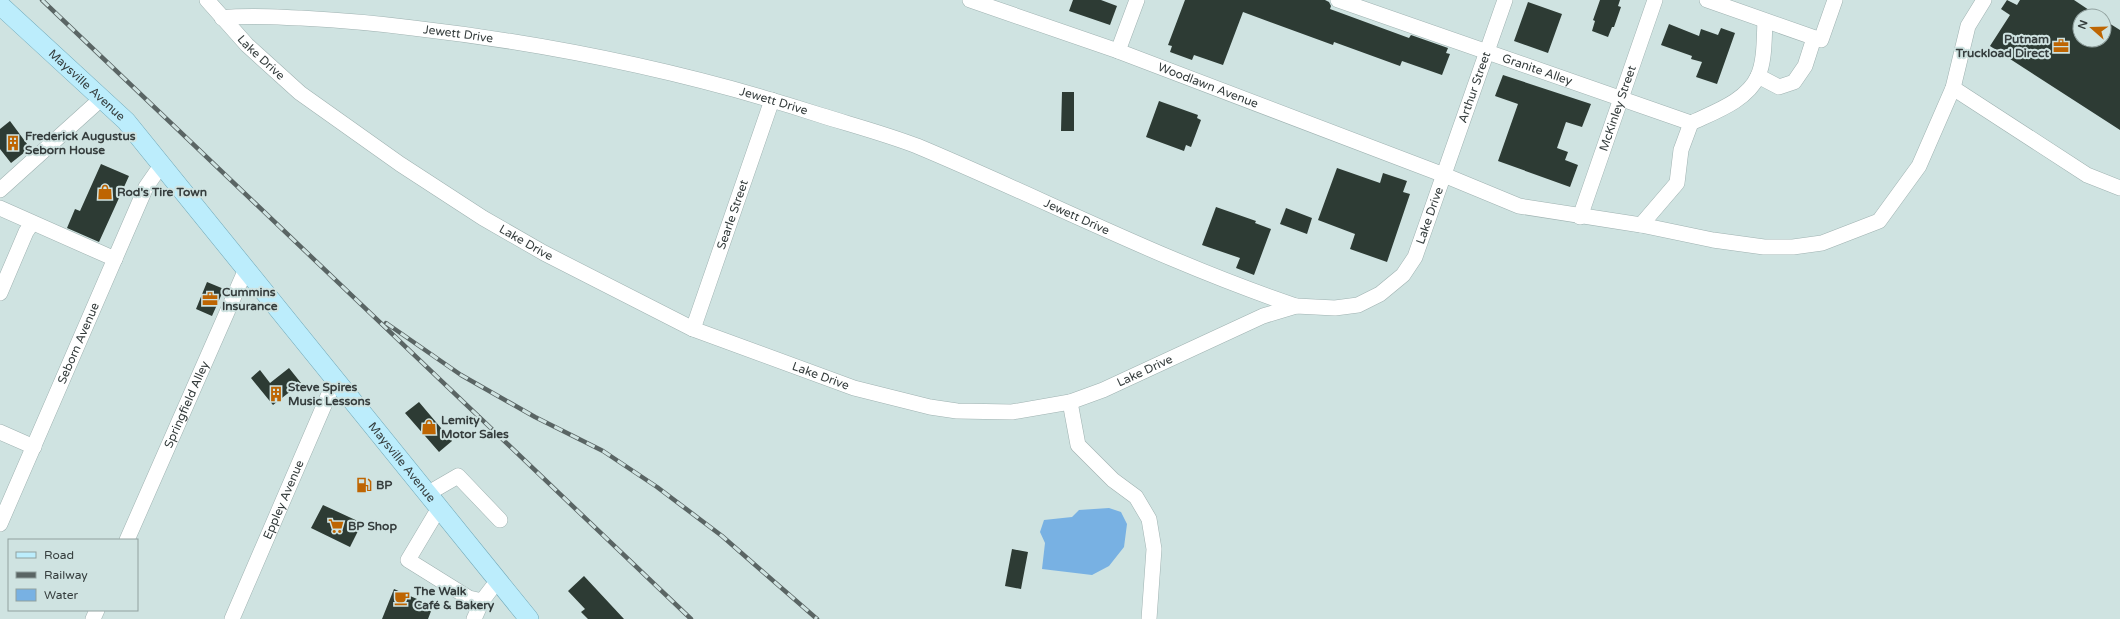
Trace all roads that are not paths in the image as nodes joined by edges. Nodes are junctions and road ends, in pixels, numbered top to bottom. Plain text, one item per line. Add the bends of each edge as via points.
1 (207, 0) edge
2 (970, 0) edge
3 (1137, 0) edge
4 (1338, 0) edge
5 (1505, 0) edge
6 (1655, 0) edge
7 (1707, 0) edge
8 (1835, 0) edge
9 (1984, 0) edge
10 (0, 5) edge
11 (222, 18) junction
12 (1765, 21) junction
13 (1818, 39) junction
14 (1118, 51) junction
15 (1486, 51) junction
16 (1758, 76) junction
17 (1953, 88) junction
18 (102, 98) junction
19 (1620, 99) junction
20 (772, 100) junction
21 (1691, 123) junction
22 (162, 164) junction
23 (1444, 175) junction
24 (2120, 188) edge
25 (0, 190) edge
26 (0, 208) edge
27 (1580, 217) junction
28 (32, 223) junction
29 (1641, 224) junction
30 (115, 259) junction
31 (246, 269) junction
32 (0, 292) edge
33 (1296, 306) junction
34 (693, 329) junction
35 (335, 380) junction
36 (1070, 402) junction
37 (0, 432) edge
38 (34, 447) junction
39 (433, 501) junction
40 (500, 520) dead end
41 (0, 524) edge
42 (127, 539) edge
43 (498, 580) junction
44 (482, 600) junction
45 (232, 619) edge
46 (474, 619) edge
47 (529, 619) edge
48 (1150, 619) edge

1 - 11 street, Lake Drive
2 - 14 street, Woodlawn Avenue
3 - 14 street
4 - 15 street, Granite Alley
5 - 15 street, Arthur Street
6 - 19 street, McKinley Street
7 - 12 street
8 - 13 street
9 - 17 street, Woodlawn Avenue via 1968,26
10 - 18 main road, Maysville Avenue
11 - 20 street, Jewett Drive via 258,16 360,21 492,37 677,73
11 - 34 street, Lake Drive via 247,46 300,93 400,164 483,218 544,253
12 - 13 street
12 - 16 street
13 - 16 street via 1794,82 1779,87
14 - 23 street, Woodlawn Avenue
15 - 19 street, Granite Alley
15 - 23 street, Arthur Street
16 - 21 street via 1745,93
17 - 24 street via 2087,175
17 - 29 street, Woodlawn Avenue via 1919,166 1879,221 1822,243 1793,247 1764,247 1714,240
18 - 22 main road, Maysville Avenue via 126,121
18 - 25 street
19 - 21 street, Granite Alley
19 - 27 street, McKinley Street
20 - 33 street, Jewett Drive via 914,145 1225,282
20 - 34 street, Searle Street
21 - 29 street via 1681,150 1677,183
22 - 30 street, Seborn Avenue via 146,187
22 - 31 main road, Maysville Avenue
23 - 27 street, Woodlawn Avenue via 1519,206
23 - 33 street, Lake Drive via 1415,257 1403,275 1380,294 1358,305 1335,308
26 - 28 street
27 - 29 street, Woodlawn Avenue
28 - 30 street
28 - 32 street
30 - 38 street, Seborn Avenue
31 - 35 main road, Maysville Avenue
31 - 42 street, Springfield Alley
33 - 36 street, Lake Drive via 1250,321 1103,390
34 - 36 street, Lake Drive via 854,388 930,407 957,411 1012,412
35 - 39 main road, Maysville Avenue
35 - 45 street, Eppley Avenue
36 - 48 street via 1078,445 1113,480 1136,497 1149,519 1154,549
37 - 38 street
38 - 41 street, Seborn Avenue
39 - 40 street via 458,476
39 - 43 main road, Maysville Avenue
39 - 44 street via 408,560 469,598
43 - 44 street
43 - 47 main road, Maysville Avenue
44 - 46 street

